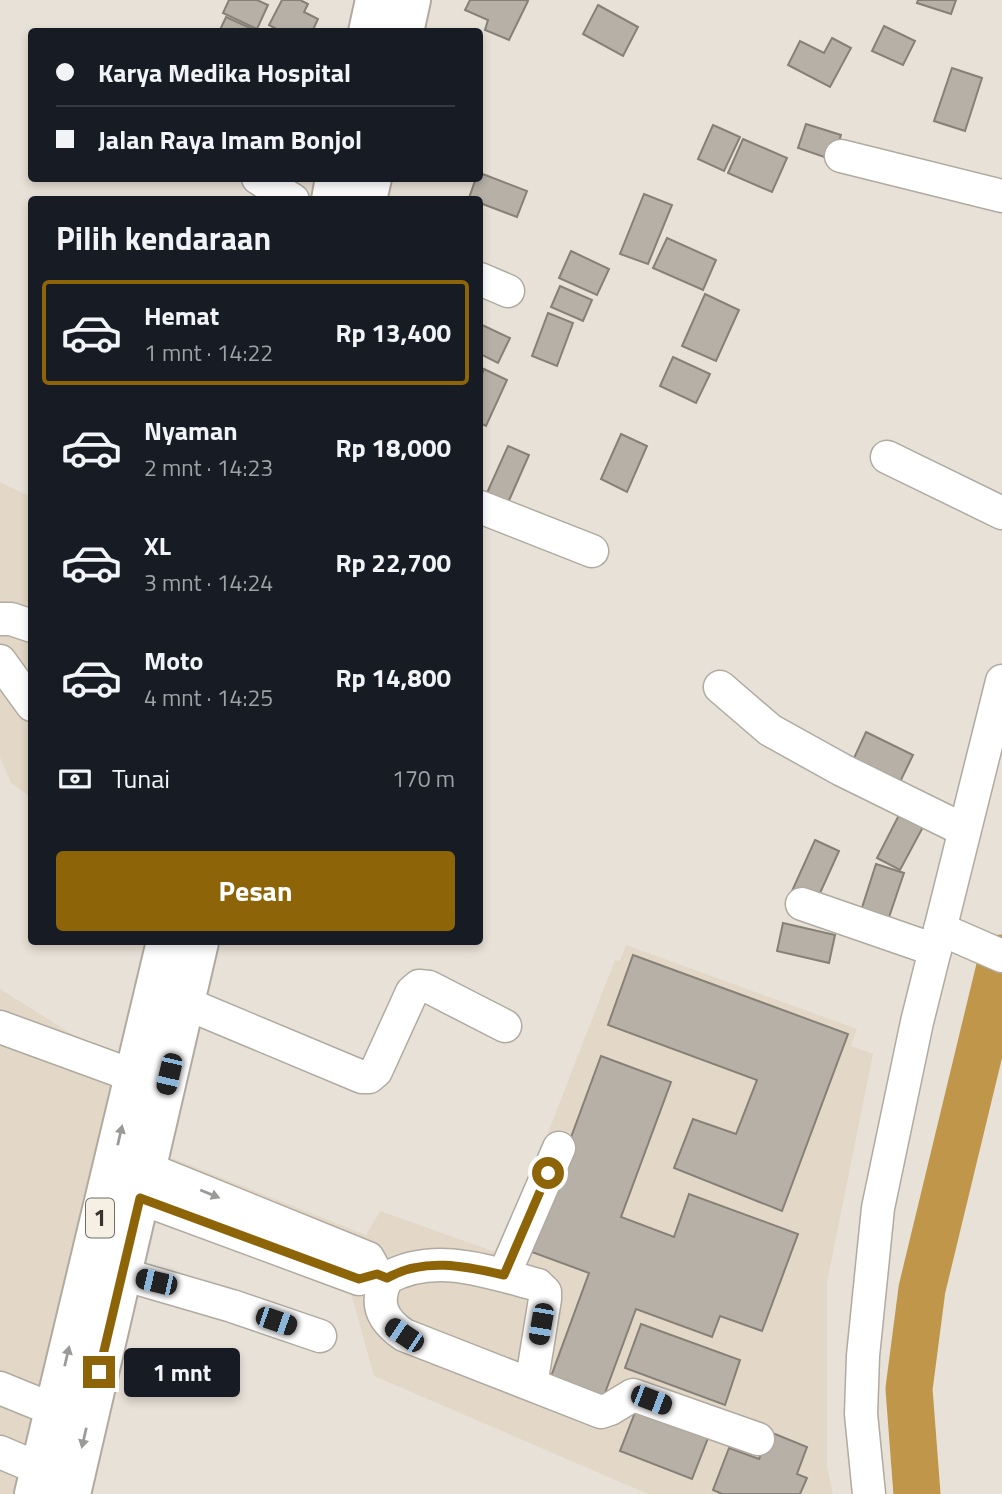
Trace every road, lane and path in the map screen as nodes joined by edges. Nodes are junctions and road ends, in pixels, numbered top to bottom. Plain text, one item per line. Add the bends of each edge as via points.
1 (375, 0) edge
2 (411, 0) edge
3 (369, 28) edge
4 (405, 28) edge
5 (841, 156) dead end
6 (264, 182) edge
7 (287, 196) edge
8 (1002, 196) edge
9 (887, 457) dead end
10 (483, 509) edge
11 (1002, 513) edge
12 (592, 551) dead end
13 (0, 619) edge
14 (28, 625) edge
15 (0, 661) edge
16 (1002, 681) edge
17 (720, 687) dead end
18 (28, 700) edge
19 (964, 830) junction
20 (802, 904) dead end
21 (937, 939) junction
22 (165, 945) edge
23 (198, 945) edge
24 (992, 951) edge
25 (185, 1003) junction
26 (505, 1026) dead end
27 (0, 1027) edge
28 (134, 1076) junction
29 (559, 1148) dead end
30 (143, 1183) junction
31 (122, 1275) junction
32 (504, 1275) junction
33 (382, 1276) junction
34 (320, 1336) dead end
35 (529, 1381) junction
36 (0, 1388) edge
37 (54, 1409) junction
38 (758, 1438) dead end
39 (0, 1452) edge
40 (37, 1481) edge
41 (71, 1494) edge
42 (869, 1494) edge

1 - 3 highway
2 - 4 highway
5 - 8 street
6 - 7 street
9 - 11 street
10 - 12 street
13 - 14 street
15 - 18 street
16 - 19 street
17 - 19 street via 770,730
19 - 21 street
20 - 21 street
21 - 24 street
21 - 42 street via 878,1208 861,1415
22 - 28 highway, 1
23 - 25 highway, 1
25 - 26 street via 362,1077 376,1071 412,992 419,986
25 - 30 highway, 1
27 - 28 street
37 -> 28 highway, 1
29 - 32 street
30 - 31 highway, 1
30 - 33 street via 368,1258
31 - 34 street
31 -> 41 highway, 1
32 - 33 street via 433,1265
32 - 35 street via 538,1285 545,1292
33 - 35 street via 380,1308 388,1324 404,1335
35 - 38 street via 601,1412 633,1395
36 - 37 street
37 - 40 highway, 1
39 - 40 street

